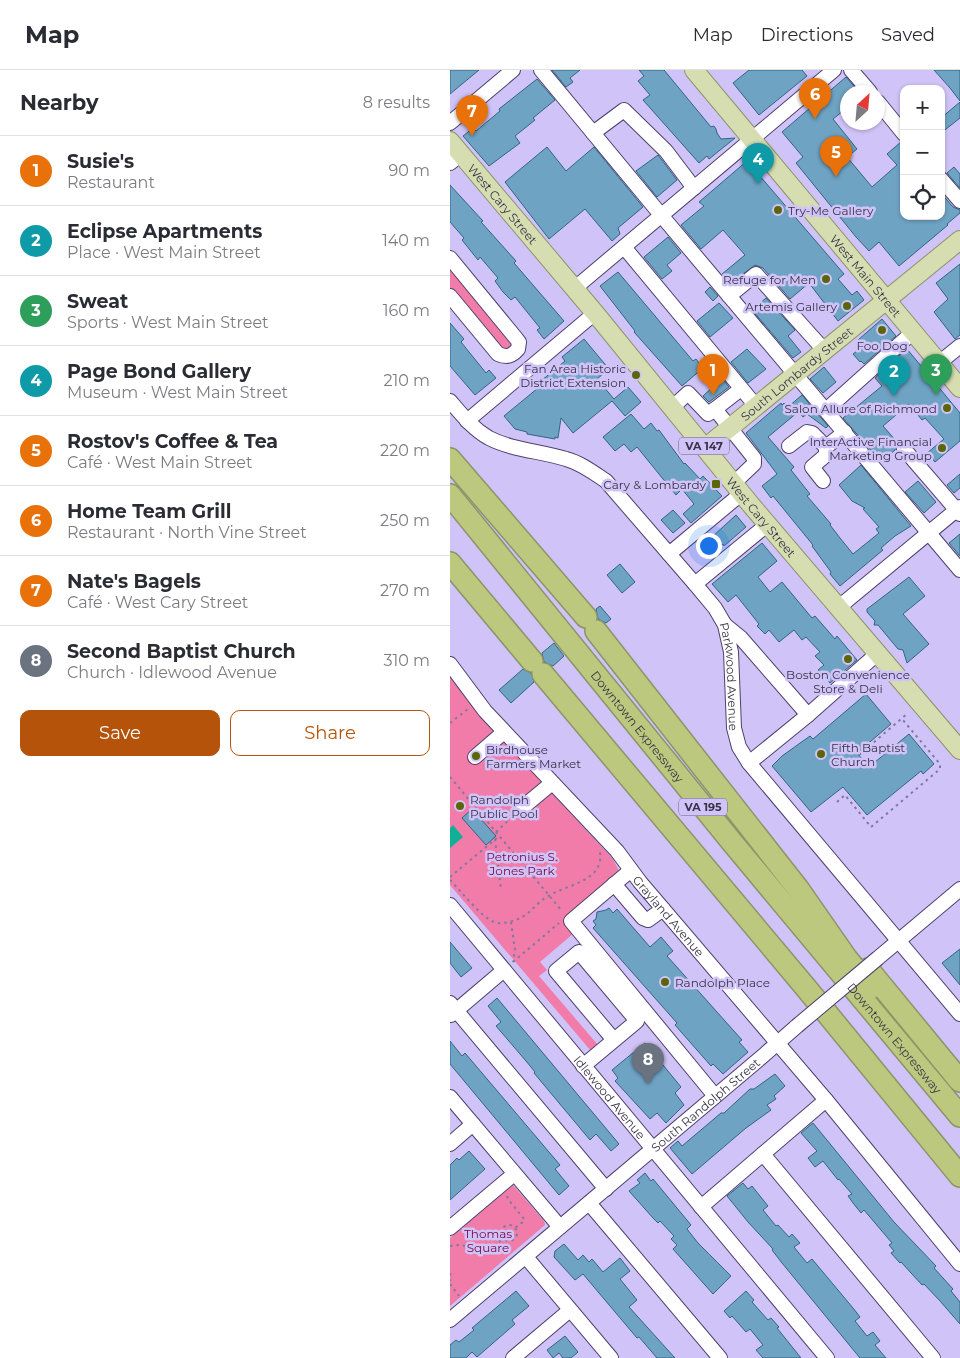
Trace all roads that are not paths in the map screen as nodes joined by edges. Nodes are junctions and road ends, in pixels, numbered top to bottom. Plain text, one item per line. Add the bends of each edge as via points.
1 (513, 70) edge
2 (541, 70) edge
3 (694, 70) edge
4 (834, 70) edge
5 (851, 70) edge
6 (864, 85) edge
7 (885, 111) edge
8 (450, 124) edge
9 (901, 130) edge
10 (593, 133) junction
11 (752, 139) junction
12 (454, 153) edge
13 (945, 184) edge
14 (694, 188) junction
15 (960, 201) edge
16 (661, 215) junction
17 (959, 242) edge
18 (624, 247) junction
19 (450, 258) edge
20 (575, 288) junction
21 (450, 296) edge
22 (730, 296) junction
23 (886, 300) junction
24 (595, 313) junction
25 (914, 332) junction
26 (960, 346) edge
27 (825, 351) junction
28 (514, 354) junction
29 (939, 363) junction
30 (528, 371) junction
31 (796, 374) junction
32 (960, 388) edge
33 (741, 389) junction
34 (450, 401) edge
35 (756, 406) junction
36 (673, 408) junction
37 (715, 409) junction
38 (826, 410) junction
39 (467, 422) junction
40 (730, 428) junction
41 (845, 432) junction
42 (789, 446) dead end
43 (826, 447) junction
44 (705, 448) junction
45 (904, 449) dead end
46 (450, 458) edge
47 (823, 481) dead end
48 (738, 488) junction
49 (450, 495) edge
50 (959, 510) edge
51 (768, 524) junction
52 (928, 532) junction
53 (669, 554) junction
54 (450, 563) edge
55 (960, 570) edge
56 (695, 584) junction
57 (839, 607) junction
58 (725, 625) junction
59 (878, 653) junction
60 (450, 664) edge
61 (808, 715) junction
62 (504, 732) junction
63 (960, 750) edge
64 (475, 757) dead end
65 (749, 763) junction
66 (552, 783) junction
67 (522, 808) road end
68 (631, 870) junction
69 (614, 884) junction
70 (960, 889) edge
71 (799, 890) junction
72 (450, 905) edge
73 (663, 909) junction
74 (899, 941) junction
75 (584, 948) junction
76 (504, 970) junction
77 (452, 1010) edge
78 (960, 1014) edge
79 (642, 1017) junction
80 (614, 1040) junction
81 (778, 1043) junction
82 (583, 1066) junction
83 (960, 1081) edge
84 (715, 1096) junction
85 (450, 1097) edge
86 (826, 1100) junction
87 (960, 1100) edge
88 (960, 1116) edge
89 (473, 1124) junction
90 (450, 1144) edge
91 (653, 1148) junction
92 (763, 1154) junction
93 (514, 1174) junction
94 (960, 1176) edge
95 (606, 1189) junction
96 (589, 1203) junction
97 (701, 1207) junction
98 (560, 1227) junction
99 (450, 1228) edge
100 (526, 1257) junction
101 (960, 1264) edge
102 (570, 1310) junction
103 (450, 1320) edge
104 (513, 1358) edge
105 (611, 1358) edge
106 (720, 1358) edge
107 (827, 1358) edge
108 (933, 1358) edge

1 - 8 street
2 - 10 street
3 - 11 main road, West Main Street
4 - 11 street
5 - 6 street
7 - 9 street
10 - 14 street via 624,110 666,151
10 - 16 street
11 - 14 street
11 - 23 main road, West Main Street
12 - 20 main road, West Cary Street / VA 147
13 - 15 street
14 - 16 street
16 - 18 street
16 - 22 street
17 - 23 main road, South Lombardy Street
18 - 20 street
18 - 33 street
19 - 28 street via 519,342
20 - 24 main road, West Cary Street / VA 147
21 - 28 street via 498,354 504,357
22 - 27 street via 756,274
22 - 31 street
23 - 25 main road, West Main Street
23 - 27 main road, South Lombardy Street
24 - 30 street
24 - 36 main road, West Cary Street / VA 147
25 - 29 main road, West Main Street
25 - 38 street
26 - 29 street
27 - 31 main road, South Lombardy Street
28 - 30 street
29 - 32 main road, West Main Street
30 - 39 street
31 - 35 main road, South Lombardy Street
31 - 38 street
33 - 35 street
33 - 37 street
34 - 39 street, Parkwood Avenue
35 - 40 main road, South Lombardy Street
36 - 37 street via 688,393 708,414
36 - 44 main road, West Cary Street / VA 147
37 - 40 street
38 - 41 street
39 - 53 street, Parkwood Avenue via 490,438 567,459 606,481
40 - 44 main road, South Lombardy Street
40 - 48 street via 754,458 754,464
41 - 43 street
41 - 52 street
42 - 43 street via 807,432
43 - 47 street via 826,454 812,468
44 - 48 main road, West Cary Street / VA 147
45 - 50 street
46 - 71 highway via 591,624
48 - 51 main road, West Cary Street / VA 147
48 - 53 street
49 - 88 highway, Downtown Expressway / VA 195 via 737,849
50 - 52 street
51 - 56 street
51 - 57 main road, West Cary Street / VA 147
52 - 55 street
52 - 57 street
53 - 56 street, Parkwood Avenue
54 - 94 highway, VA 195
56 - 58 street, Parkwood Avenue
57 - 59 main road, West Cary Street / VA 147
58 - 61 street via 741,638
58 - 65 street, Parkwood Avenue via 731,652 734,728 739,747
59 - 61 street
59 - 63 main road, West Cary Street / VA 147
60 - 62 street, Grayland Avenue
61 - 65 street
62 - 64 street
62 - 66 street, Grayland Avenue
65 - 74 street, Parkwood Avenue
66 - 67 street
66 - 68 street, Grayland Avenue
68 - 69 street
68 - 73 street, Grayland Avenue
69 - 73 street via 643,918 648,920
69 - 75 street via 569,919
70 - 74 street, South Randolph Street
71 - 83 highway via 831,924
71 - 87 highway via 847,959
72 - 76 street, Idlewood Avenue
73 - 81 street, Grayland Avenue
74 - 78 street, Parkwood Avenue
74 - 81 street, South Randolph Street, bridge
75 - 79 street
75 - 80 street via 556,971
76 - 77 street
76 - 82 street, Idlewood Avenue
77 - 95 street
79 - 80 street
79 - 84 street
80 - 82 street
81 - 84 street, South Randolph Street
81 - 86 street, Grayland Avenue
82 - 91 street, Idlewood Avenue
84 - 91 street, South Randolph Street
85 - 89 street
86 - 92 street
86 - 101 street, Grayland Avenue
89 - 90 street
89 - 93 street
91 - 95 street, South Randolph Street
91 - 97 street, Idlewood Avenue
92 - 97 street
92 - 108 street
93 - 98 street
93 - 99 street
95 - 96 street, South Randolph Street
96 - 98 street, South Randolph Street
96 - 106 street
97 - 107 street, Idlewood Avenue
98 - 100 street, South Randolph Street
100 - 102 street
100 - 103 street, South Randolph Street
102 - 104 street
102 - 105 street

